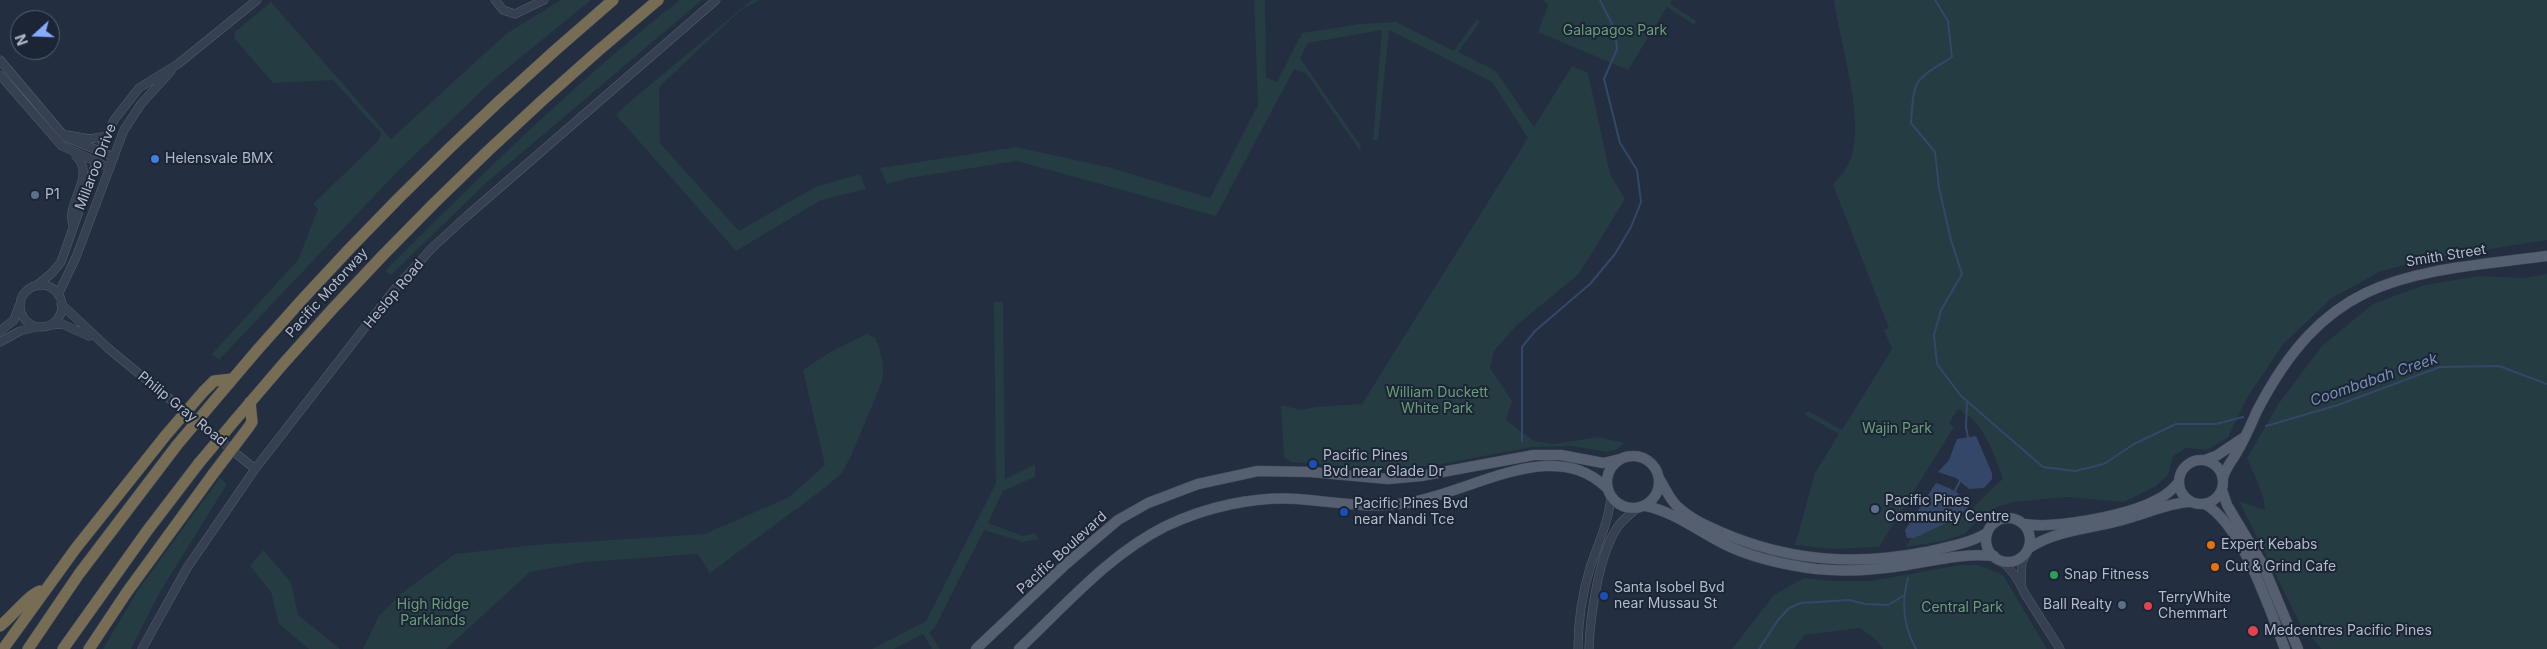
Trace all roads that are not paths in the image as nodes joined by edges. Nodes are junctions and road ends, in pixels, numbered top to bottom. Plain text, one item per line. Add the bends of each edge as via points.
1 (257, 0) edge
2 (494, 0) edge
3 (544, 0) edge
4 (613, 0) edge
5 (658, 0) edge
6 (716, 0) edge
7 (0, 60) edge
8 (178, 64) junction
9 (0, 75) edge
10 (23, 88) junction
11 (32, 113) junction
12 (62, 134) junction
13 (107, 136) junction
14 (100, 151) junction
15 (73, 152) junction
16 (114, 157) junction
17 (96, 162) junction
18 (110, 168) junction
19 (74, 226) junction
20 (2547, 256) edge
21 (36, 286) junction
22 (58, 295) junction
23 (20, 304) junction
24 (61, 304) junction
25 (50, 325) junction
26 (38, 327) junction
27 (0, 331) edge
28 (0, 342) edge
29 (109, 349) junction
30 (232, 379) junction
31 (250, 402) junction
32 (2244, 437) junction
33 (1620, 459) junction
34 (2205, 460) junction
35 (255, 470) junction
36 (1660, 478) junction
37 (2223, 478) junction
38 (2179, 482) junction
39 (2222, 490) junction
40 (1609, 492) junction
41 (2190, 502) junction
42 (2205, 504) junction
43 (1641, 507) junction
44 (2024, 524) junction
45 (1987, 533) junction
46 (2028, 550) junction
47 (1997, 558) junction
48 (2021, 584) junction
49 (46, 588) junction
50 (0, 626) edge
51 (3, 649) edge
52 (28, 649) edge
53 (63, 649) edge
54 (89, 649) edge
55 (142, 649) edge
56 (976, 649) edge
57 (1019, 649) edge
58 (1578, 649) edge
59 (1589, 649) edge
60 (2060, 649) edge
61 (2285, 649) edge
62 (2298, 649) edge

1 - 8 street, Millaroo Drive
2 - 3 street via 503,10 515,14
4 - 30 highway, Pacific Motorway via 434,161 302,299
5 - 31 highway, Pacific Motorway via 550,92 462,175 359,278
6 - 35 street, Heslop Road via 432,248 394,290
7 - 10 street
8 - 13 street, Millaroo Drive via 139,88 114,120
8 - 16 street, Millaroo Drive via 141,104 124,130
9 - 11 street
10 - 11 street via 33,106
10 - 12 street
11 - 15 street via 58,142
12 - 13 street via 90,139
12 - 14 street
13 - 14 street, Millaroo Drive
14 - 16 street
14 - 17 street, Millaroo Drive
15 - 17 street
15 - 19 street via 82,161 83,173 72,216
16 - 18 street, Millaroo Drive
17 - 18 street
17 - 19 street, Millaroo Drive
18 - 22 street, Millaroo Drive
19 - 21 street, Millaroo Drive via 61,262
20 - 32 main road, Smith Street via 2420,273 2399,278 2351,300 2319,324 2286,360
21 - 22 street via 44,285
21 - 23 street via 23,294
22 - 24 street
23 - 26 street via 23,317
23 - 27 street via 14,320
24 - 25 street via 60,313
24 - 29 street, Philip Gray Road
25 - 26 street
25 - 29 street, Philip Gray Road via 62,324 81,331
26 - 28 street via 20,331
29 - 35 street, Philip Gray Road
30 - 49 highway, bridge via 214,381 203,392
30 - 52 highway, Pacific Motorway, bridge via 177,445 79,574
31 - 53 highway, Pacific Motorway, bridge via 129,555
31 - 54 highway, bridge via 252,422
32 - 34 main road, Smith Street
32 - 37 main road, Smith Street
33 - 36 main road via 1631,456 1644,458 1654,466
33 - 40 main road via 1609,471
33 - 56 main road, Pacific Boulevard via 1603,463 1561,455 1534,455 1388,479 1258,471 1198,484 1148,503 1118,520
34 - 37 main road via 2220,470
34 - 38 main road via 2197,460 2184,468
35 - 55 street, Heslop Road via 187,568
36 - 43 main road via 1657,494
36 - 45 main road via 1675,504 1712,528 1745,542 1811,558 1877,560 1960,545
37 - 39 main road
38 - 41 main road via 2180,490
38 - 44 main road via 2158,500 2132,510 2058,525
39 - 42 main road via 2218,497
39 - 62 main road via 2227,505 2263,565
40 - 43 main road via 1622,506
40 - 57 main road via 1584,471 1546,466 1521,470 1439,497 1405,503 1356,505 1264,499 1212,509 1167,526 1119,555
40 - 58 street via 1610,512 1582,603
41 - 42 main road
41 - 46 main road via 2175,502 2124,520 2056,534
42 - 61 main road via 2226,523 2244,553
43 - 47 main road via 1662,509 1747,554 1817,569 1878,569 1952,555
43 - 59 street via 1620,525 1604,560 1594,597
44 - 45 main road via 2010,517 2003,518 1996,521
44 - 46 main road via 2030,535
45 - 47 main road via 1987,546
46 - 47 main road via 2015,561
46 - 48 street via 2022,562
47 - 48 street
48 - 60 street via 2024,594
49 - 50 highway via 34,593
49 - 51 highway

